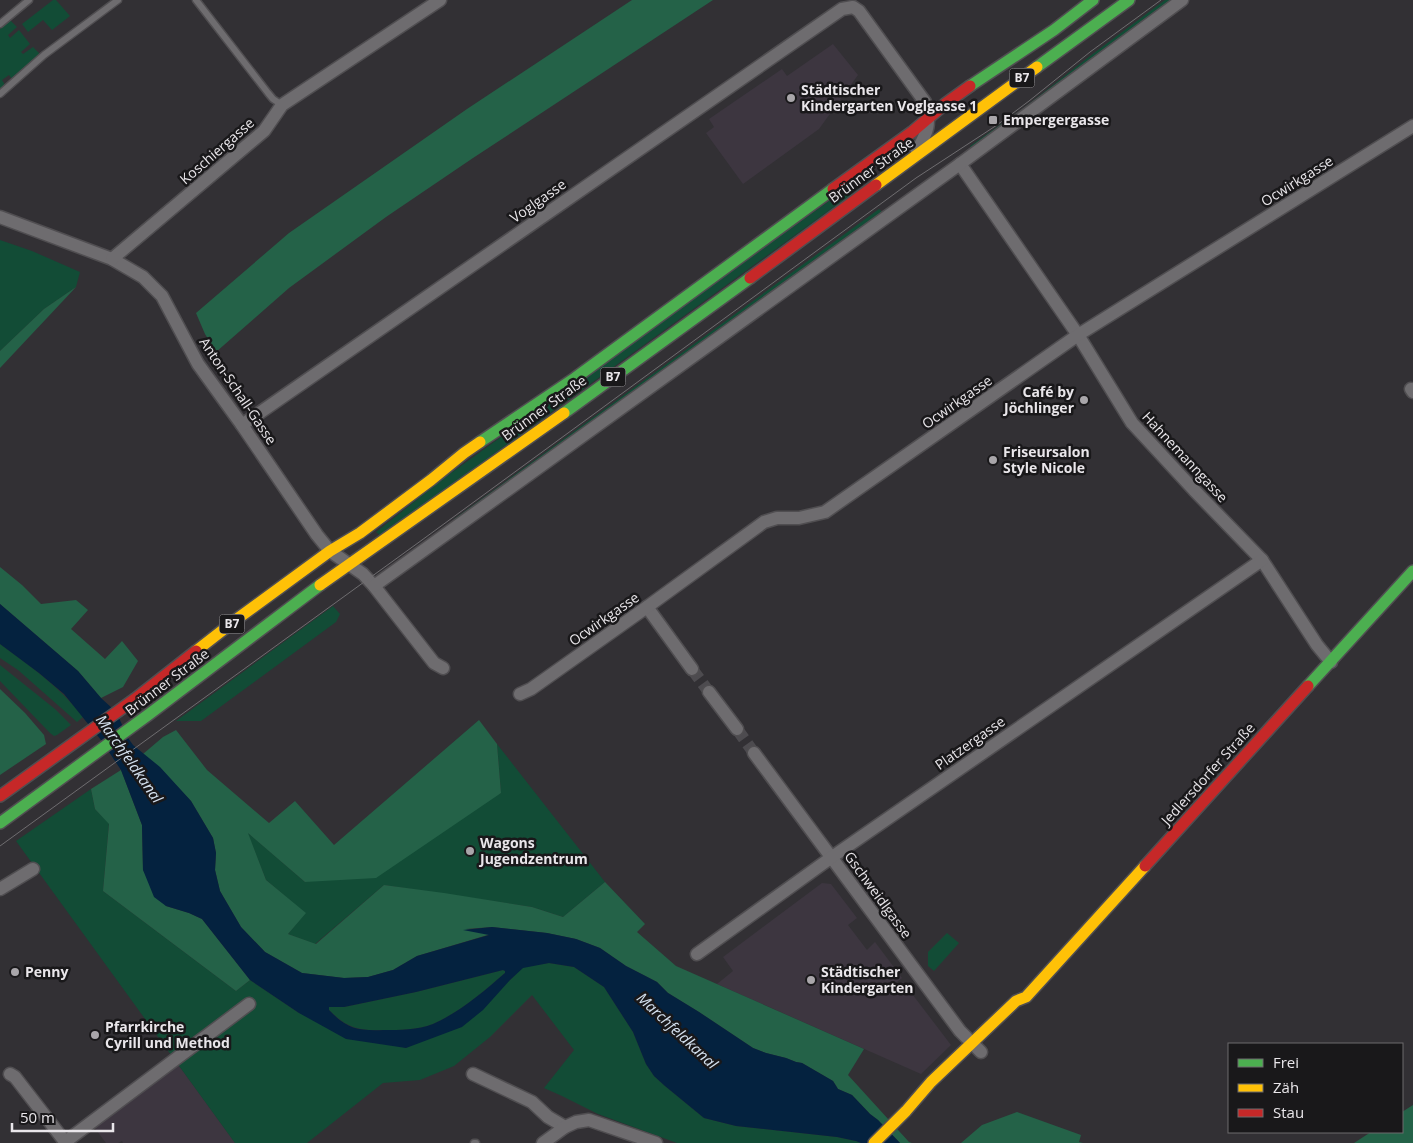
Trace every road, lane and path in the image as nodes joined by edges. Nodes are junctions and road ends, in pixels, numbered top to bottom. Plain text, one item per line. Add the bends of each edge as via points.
1 (29, 0) edge
2 (118, 0) edge
3 (196, 0) edge
4 (440, 0) edge
5 (1093, 0) edge
6 (1129, 0) edge
7 (1182, 0) edge
8 (0, 24) edge
9 (0, 94) edge
10 (282, 105) junction
11 (929, 116) junction
12 (1413, 126) edge
13 (914, 156) junction
14 (960, 164) junction
15 (0, 217) edge
16 (112, 259) junction
17 (1078, 336) junction
18 (242, 425) junction
19 (330, 551) junction
20 (1262, 560) junction
21 (349, 566) junction
22 (1413, 571) edge
23 (374, 586) junction
24 (647, 608) junction
25 (1331, 662) junction
26 (443, 668) dead end
27 (692, 669) tunnel mouth
28 (709, 692) tunnel mouth
29 (520, 694) dead end
30 (737, 729) tunnel mouth
31 (754, 753) tunnel mouth
32 (0, 796) edge
33 (0, 823) edge
34 (832, 857) junction
35 (33, 869) dead end
36 (0, 889) edge
37 (697, 954) dead end
38 (1026, 997) junction
39 (249, 1004) dead end
40 (999, 1033) dead end
41 (979, 1050) junction
42 (10, 1074) dead end
43 (473, 1074) dead end
44 (956, 1075) dead end
45 (906, 1111) junction
46 (565, 1127) junction
47 (66, 1143) edge
48 (543, 1143) edge
49 (656, 1143) edge
50 (874, 1143) edge

1 - 8 lane
2 - 9 lane via 44,55
3 - 10 lane via 268,93
4 - 10 street, Koschiergasse
5 - 11 main road, Brünner Straße / B7
6 - 13 main road, Brünner Straße / B7
7 - 14 street
10 - 16 street, Koschiergasse via 264,131
11 - 13 street via 924,138
11 - 18 street, Voglgasse via 925,102 859,11 853,7 842,9
11 - 19 main road, Brünner Straße / B7 via 912,132 583,372 464,453 360,533
12 - 17 street, Ocwirkgasse
13 - 21 main road, Brünner Straße / B7 via 629,366
14 - 17 street, Hahnemanngasse
14 - 23 street
15 - 16 street, Anton-Schall-Gasse
16 - 18 street, Anton-Schall-Gasse via 143,277 162,296 198,364
17 - 20 street, Hahnemanngasse via 1132,422
17 - 24 street, Ocwirkgasse via 825,512 764,522
18 - 19 street, Anton-Schall-Gasse
19 - 21 street, Anton-Schall-Gasse
19 - 32 main road, Brünner Straße / B7 via 136,699
20 - 25 street, Hahnemanngasse
20 - 34 street, Platzergasse
21 - 23 street
21 - 33 main road, Brünner Straße / B7
22 - 25 main road, Jedlersdorfer Straße
23 - 26 street via 434,663
24 - 27 street
24 - 29 street, Ocwirkgasse
25 - 38 main road, Jedlersdorfer Straße
28 - 30 street
31 - 34 street, Gschweidlgasse
34 - 37 street, Platzergasse
34 - 41 street, Gschweidlgasse via 960,1031
35 - 36 street
38 - 40 main road, Jedlersdorfer Straße via 1022,1008
38 - 41 main road, Jedlersdorfer Straße via 1016,1001
39 - 47 street
41 - 45 main road, Jedlersdorfer Straße via 931,1082
42 - 47 street
43 - 46 street via 532,1102
44 - 45 main road, Jedlersdorfer Straße
45 - 50 main road, Jedlersdorfer Straße
46 - 48 street
46 - 49 street via 589,1120

